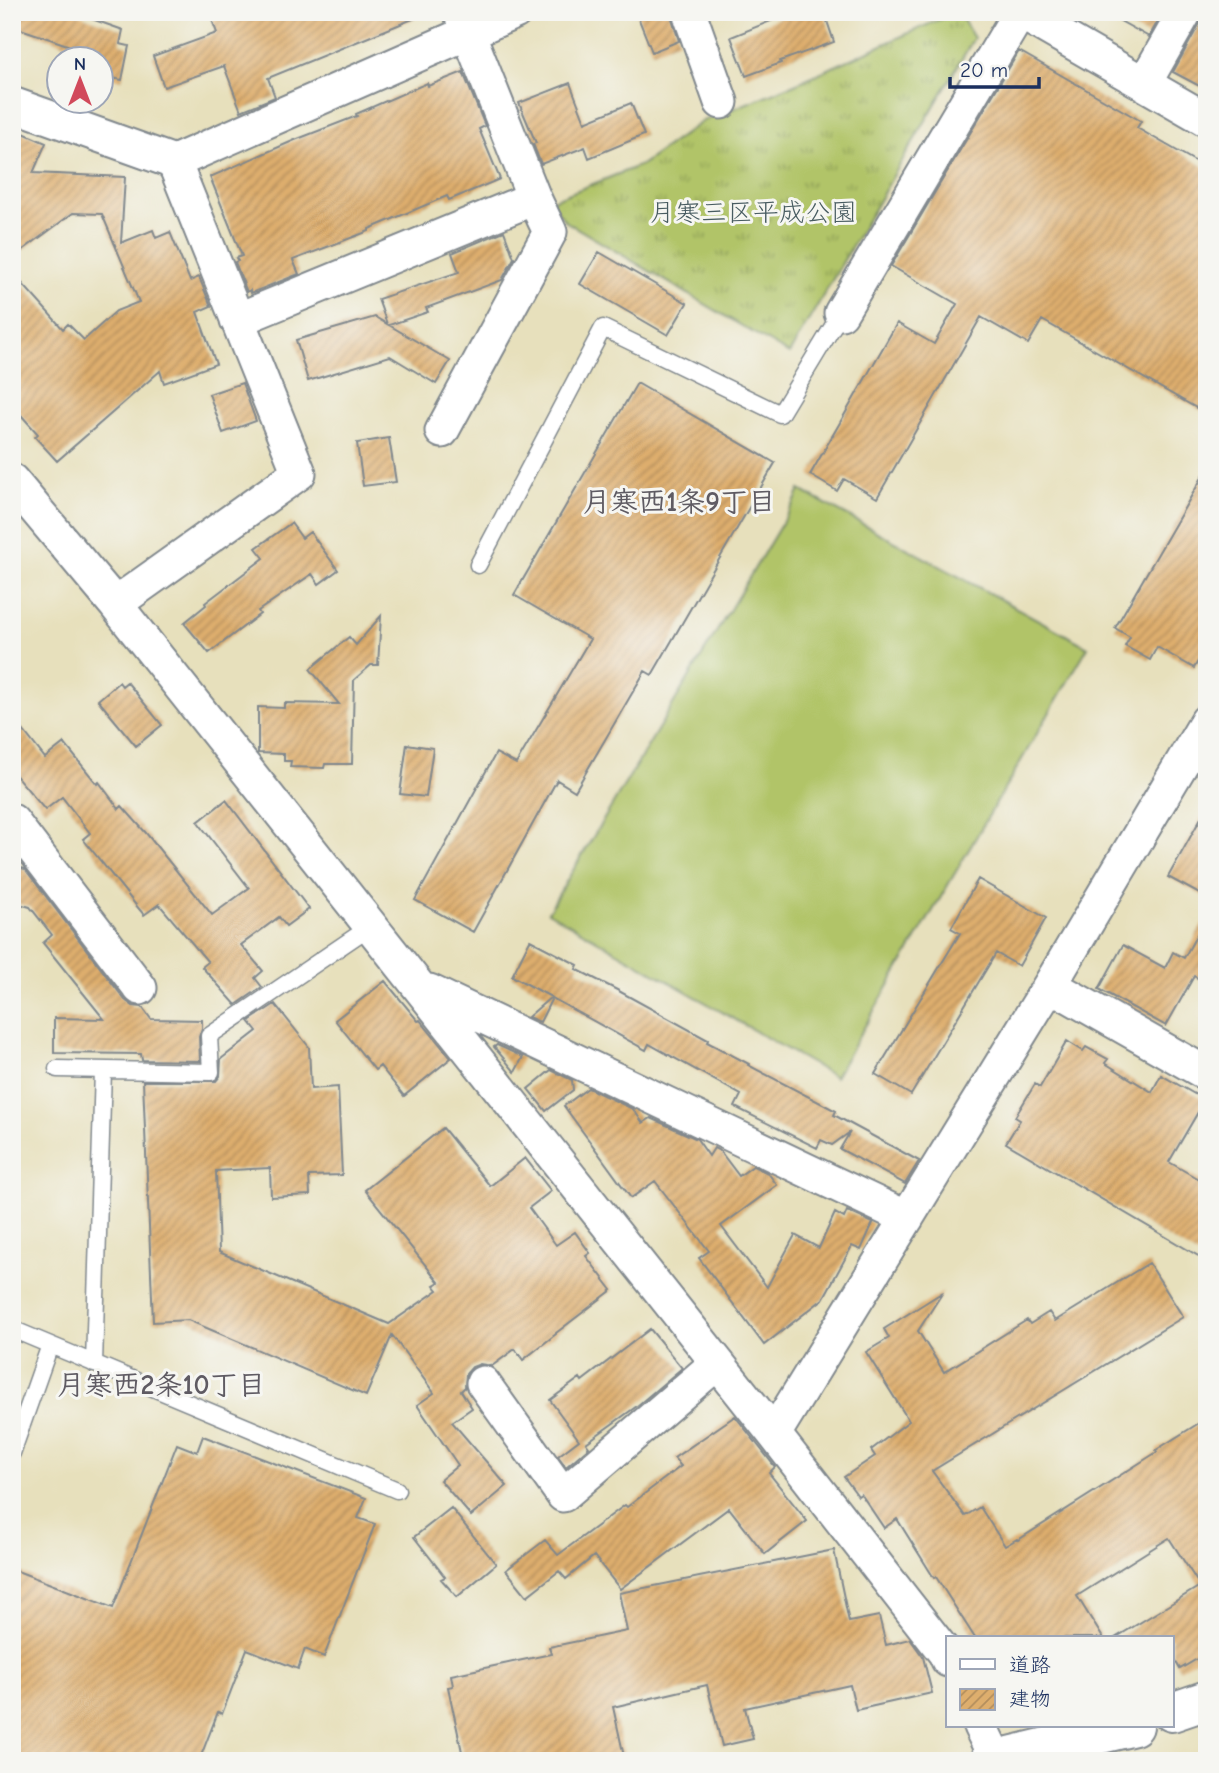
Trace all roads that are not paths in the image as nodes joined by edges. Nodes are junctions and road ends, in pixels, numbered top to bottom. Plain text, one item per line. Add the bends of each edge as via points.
1 (515, 12) edge
2 (689, 12) edge
3 (1020, 12) edge
4 (1185, 12) edge
5 (464, 22) edge
6 (1144, 84) junction
7 (721, 102) dead end
8 (12, 104) edge
9 (1207, 120) edge
10 (174, 162) junction
11 (534, 198) junction
12 (841, 313) joint
13 (237, 320) junction
14 (442, 430) dead end
15 (12, 481) edge
16 (478, 565) dead end
17 (116, 604) junction
18 (1207, 721) edge
19 (12, 821) edge
20 (371, 926) junction
21 (1050, 985) junction
22 (420, 987) junction
23 (140, 988) dead end
24 (57, 1069) dead end
25 (103, 1070) junction
26 (1207, 1074) edge
27 (907, 1218) junction
28 (12, 1329) edge
29 (50, 1345) junction
30 (717, 1363) junction
31 (94, 1364) junction
32 (483, 1383) dead end
33 (774, 1434) junction
34 (12, 1453) edge
35 (397, 1490) dead end
36 (946, 1655) edge
37 (1207, 1700) edge
38 (1174, 1712) edge
39 (1123, 1728) edge
40 (991, 1751) edge

1 - 5 street
2 - 7 street
3 - 6 street
3 - 12 street
4 - 6 street
5 - 10 street
5 - 11 street
6 - 9 street
8 - 10 street
10 - 13 street
11 - 13 street
11 - 14 street via 550,232
12 - 16 lane via 780,414 604,328
13 - 17 street via 299,473
15 - 17 street
17 - 20 street
18 - 21 street
19 - 23 street
20 - 22 street
20 - 25 lane via 209,1036 211,1072
21 - 26 street
21 - 27 street
22 - 27 street
22 - 30 street
24 - 25 lane
25 - 31 lane
27 - 33 street
28 - 29 lane
29 - 31 lane
29 - 34 lane
30 - 32 street via 563,1495
30 - 33 street
31 - 35 lane
33 - 36 street
37 - 38 main road
39 - 40 main road

